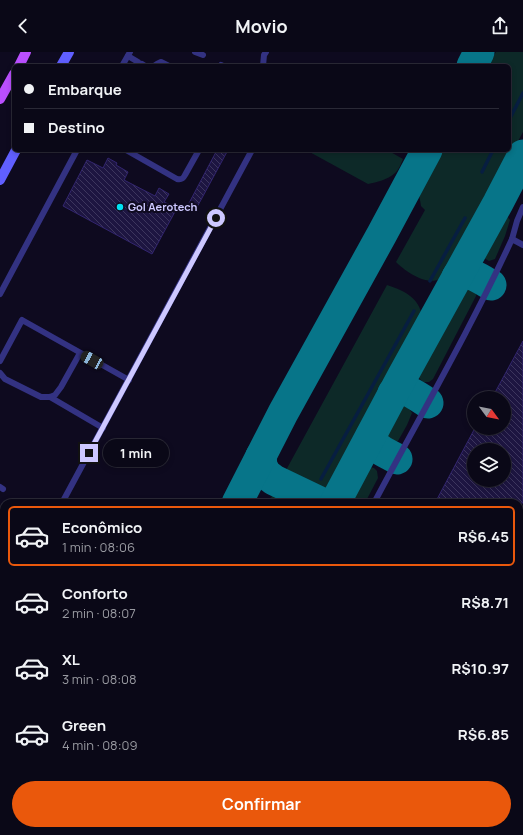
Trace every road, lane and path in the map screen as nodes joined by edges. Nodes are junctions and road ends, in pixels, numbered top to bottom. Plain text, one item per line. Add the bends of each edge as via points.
1 (26, 52) edge
2 (69, 52) edge
3 (195, 52) edge
4 (266, 52) edge
5 (129, 54) edge
6 (203, 55) dead end
7 (20, 64) edge
8 (62, 64) edge
9 (123, 64) edge
10 (142, 64) edge
11 (263, 64) edge
12 (12, 78) edge
13 (0, 99) edge
14 (15, 152) edge
15 (76, 152) edge
16 (130, 152) edge
17 (198, 152) edge
18 (251, 152) edge
19 (0, 180) edge
20 (523, 207) edge
21 (512, 239) junction
22 (523, 245) edge
23 (0, 294) edge
24 (80, 353) junction
25 (0, 361) edge
26 (0, 373) edge
27 (129, 380) junction
28 (50, 397) junction
29 (103, 428) junction
30 (64, 499) edge
31 (376, 499) edge

1 - 7 main road
2 - 8 street
3 - 6 lane
4 - 11 lane
5 - 9 lane
5 - 10 lane
12 - 13 main road
14 - 19 street
15 - 23 lane
16 - 17 lane via 179,179 184,178
18 - 27 lane
20 - 21 lane
21 - 22 lane
21 - 31 lane via 491,284
24 - 25 lane via 22,320
24 - 27 lane
24 - 28 lane via 61,387
26 - 28 lane via 5,379 41,397
27 - 29 lane
28 - 29 lane
29 - 30 lane

